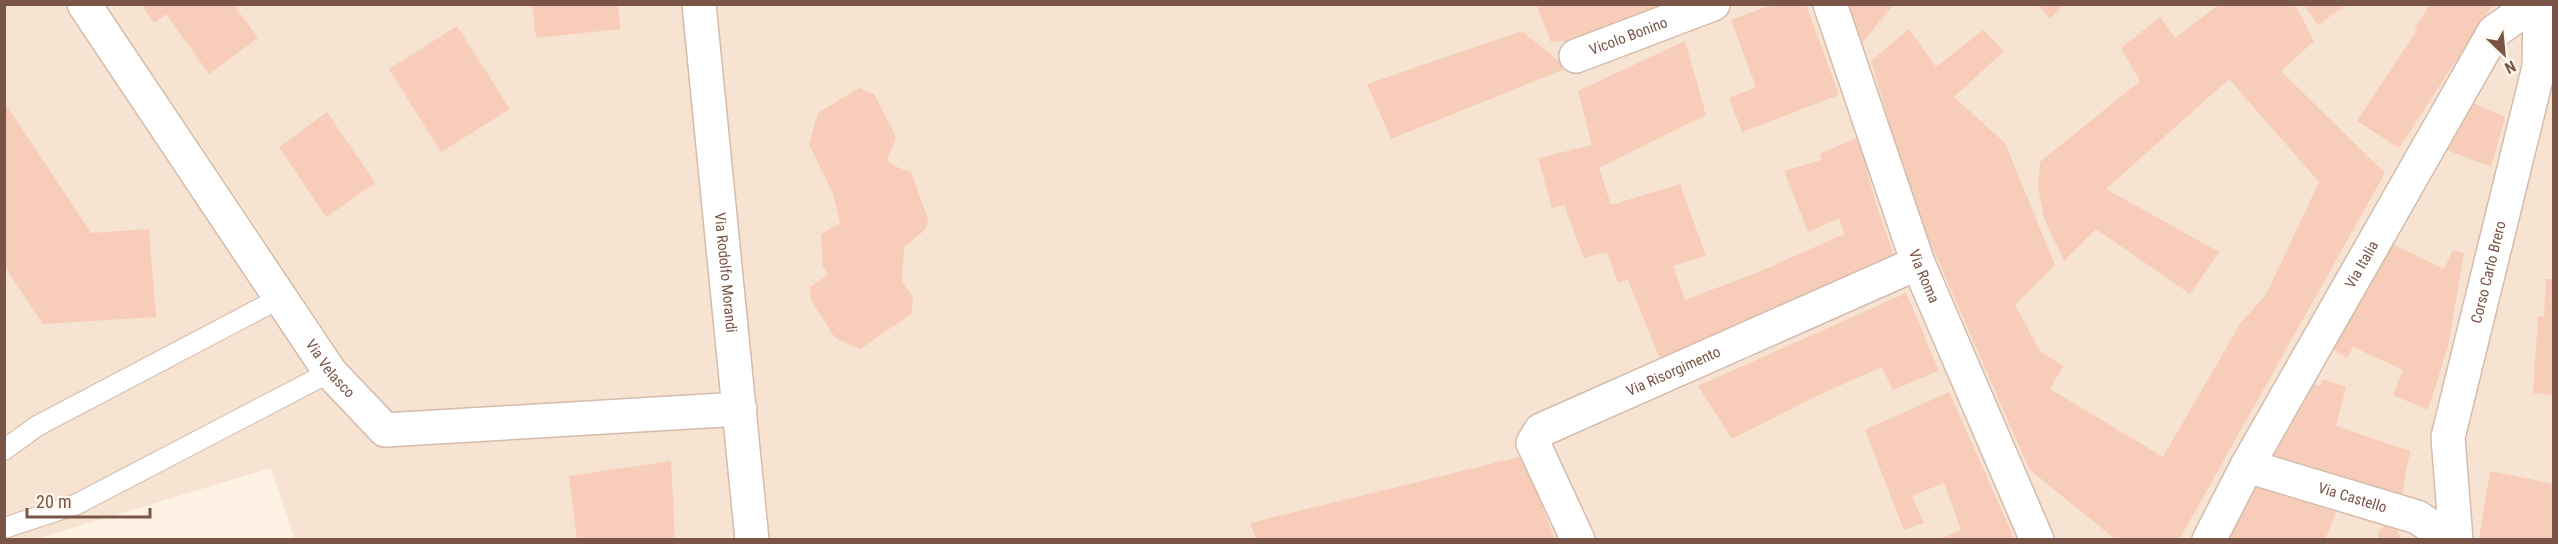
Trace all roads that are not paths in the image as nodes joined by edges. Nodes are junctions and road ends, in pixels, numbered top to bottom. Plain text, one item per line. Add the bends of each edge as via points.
1 (84, 4) edge
2 (699, 4) edge
3 (1713, 4) edge
4 (1830, 4) edge
5 (2533, 4) edge
6 (2540, 4) edge
7 (1576, 56) dead end
8 (1918, 263) junction
9 (282, 297) junction
10 (330, 372) junction
11 (740, 409) junction
12 (4, 450) edge
13 (2247, 466) junction
14 (4, 528) edge
15 (752, 540) edge
16 (1578, 540) edge
17 (2037, 540) edge
18 (2210, 540) edge
19 (2454, 540) edge

1 - 9 street, Via Velasco
2 - 11 street, Via Rodolfo Morandi
3 - 7 street, Vicolo Bonino
4 - 8 street, Via Roma
5 - 13 street, Via Italia via 2494,32
6 - 19 street, Corso Carlo Brero via 2539,67 2448,437
8 - 16 street, Via Risorgimento via 1540,430 1533,442
8 - 17 street, Via Roma
9 - 10 street, Via Velasco
9 - 12 lane via 37,426
10 - 11 street, Via Velasco via 385,430
10 - 14 lane via 77,504
11 - 15 street, Via Rodolfo Morandi
13 - 18 street, Via Italia
13 - 19 street, Via Castello via 2417,517

